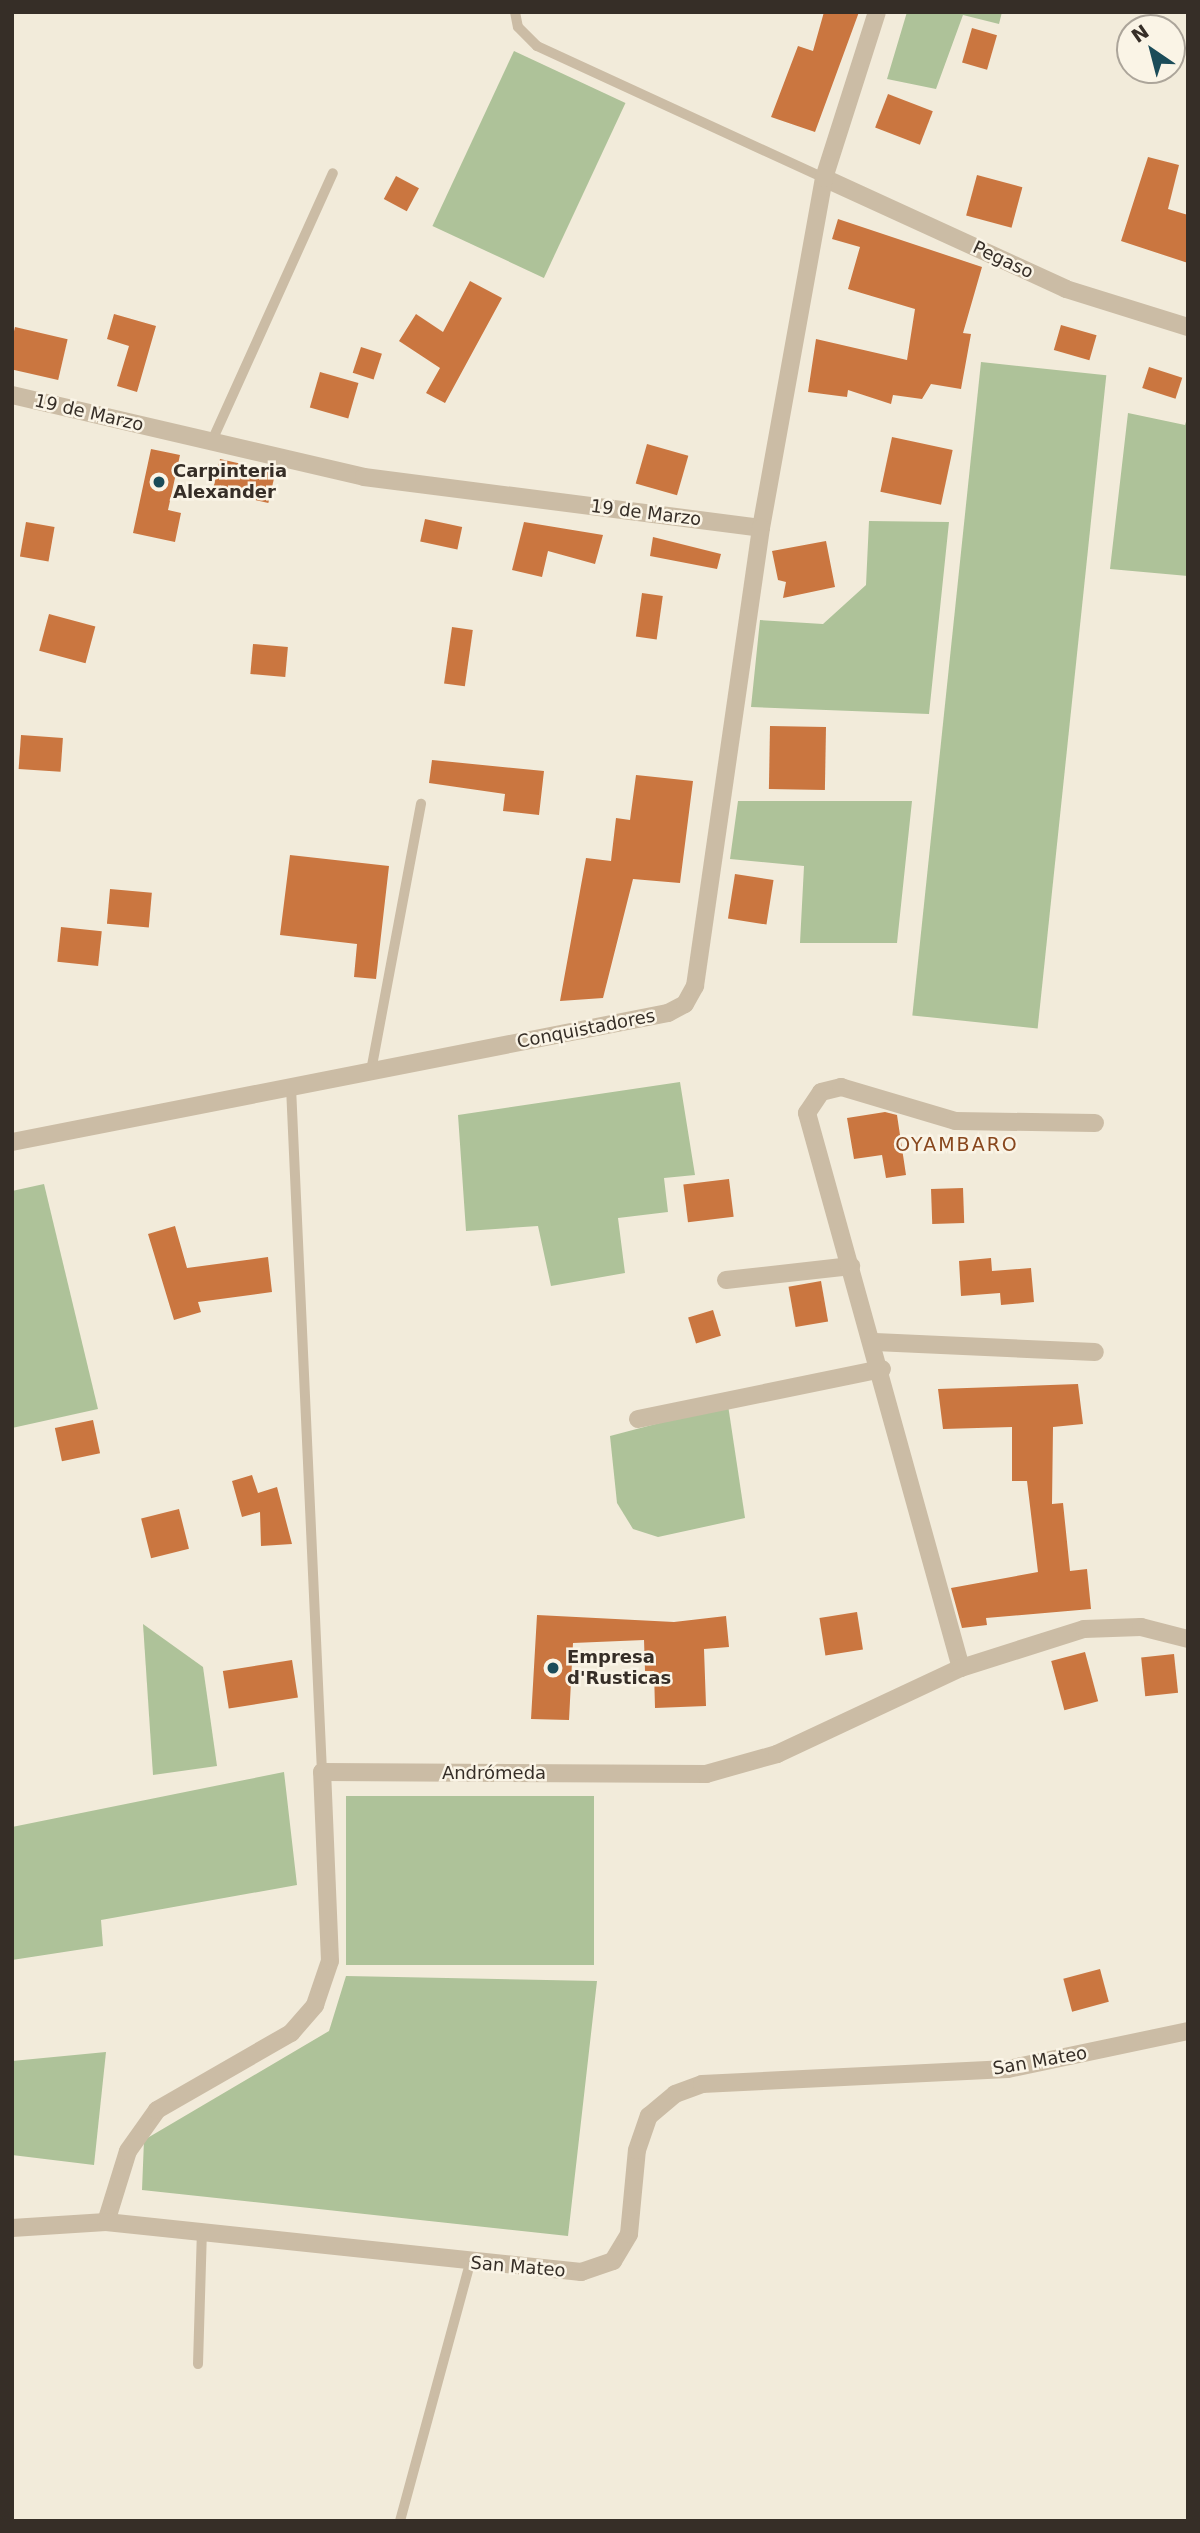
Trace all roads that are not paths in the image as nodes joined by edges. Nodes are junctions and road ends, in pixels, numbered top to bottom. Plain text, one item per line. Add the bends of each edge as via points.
1 (515, 12) edge
2 (877, 12) edge
3 (333, 173) dead end
4 (824, 178) junction
5 (1188, 327) edge
6 (12, 395) edge
7 (211, 443) junction
8 (761, 528) junction
9 (421, 804) dead end
10 (371, 1071) junction
11 (291, 1087) junction
12 (1096, 1123) dead end
13 (12, 1142) edge
14 (851, 1266) junction
15 (726, 1280) dead end
16 (874, 1342) junction
17 (1096, 1352) dead end
18 (882, 1370) junction
19 (638, 1419) dead end
20 (1188, 1639) edge
21 (961, 1668) junction
22 (322, 1772) junction
23 (1188, 2031) edge
24 (106, 2222) junction
25 (12, 2228) edge
26 (202, 2233) junction
27 (470, 2263) junction
28 (198, 2364) dead end
29 (400, 2521) edge

1 - 4 lane via 517,27 537,46
2 - 4 street
3 - 7 lane
4 - 5 street, Pegaso via 1066,289
4 - 8 street
6 - 7 street, 19 de Marzo
7 - 8 street, 19 de Marzo via 364,477
8 - 10 street, Conquistadores via 695,986 685,1004 668,1013
9 - 10 lane
10 - 11 street, Conquistadores
11 - 13 street, Conquistadores
11 - 22 lane
12 - 14 street via 954,1121 841,1087 821,1092 807,1113
14 - 15 street
14 - 16 street
16 - 17 street
16 - 18 street
18 - 19 street
18 - 21 street
20 - 21 street, Andrómeda via 1141,1628 1084,1629
21 - 22 street, Andrómeda via 777,1754 706,1774
22 - 24 street via 330,1961 315,2005 291,2033 157,2110 128,2151
23 - 27 street, San Mateo via 1008,2069 702,2084 675,2094 649,2116 637,2150 636,2205 613,2261 581,2272
24 - 25 street, San Mateo
24 - 26 street, San Mateo
26 - 27 street, San Mateo
26 - 28 lane
27 - 29 lane

